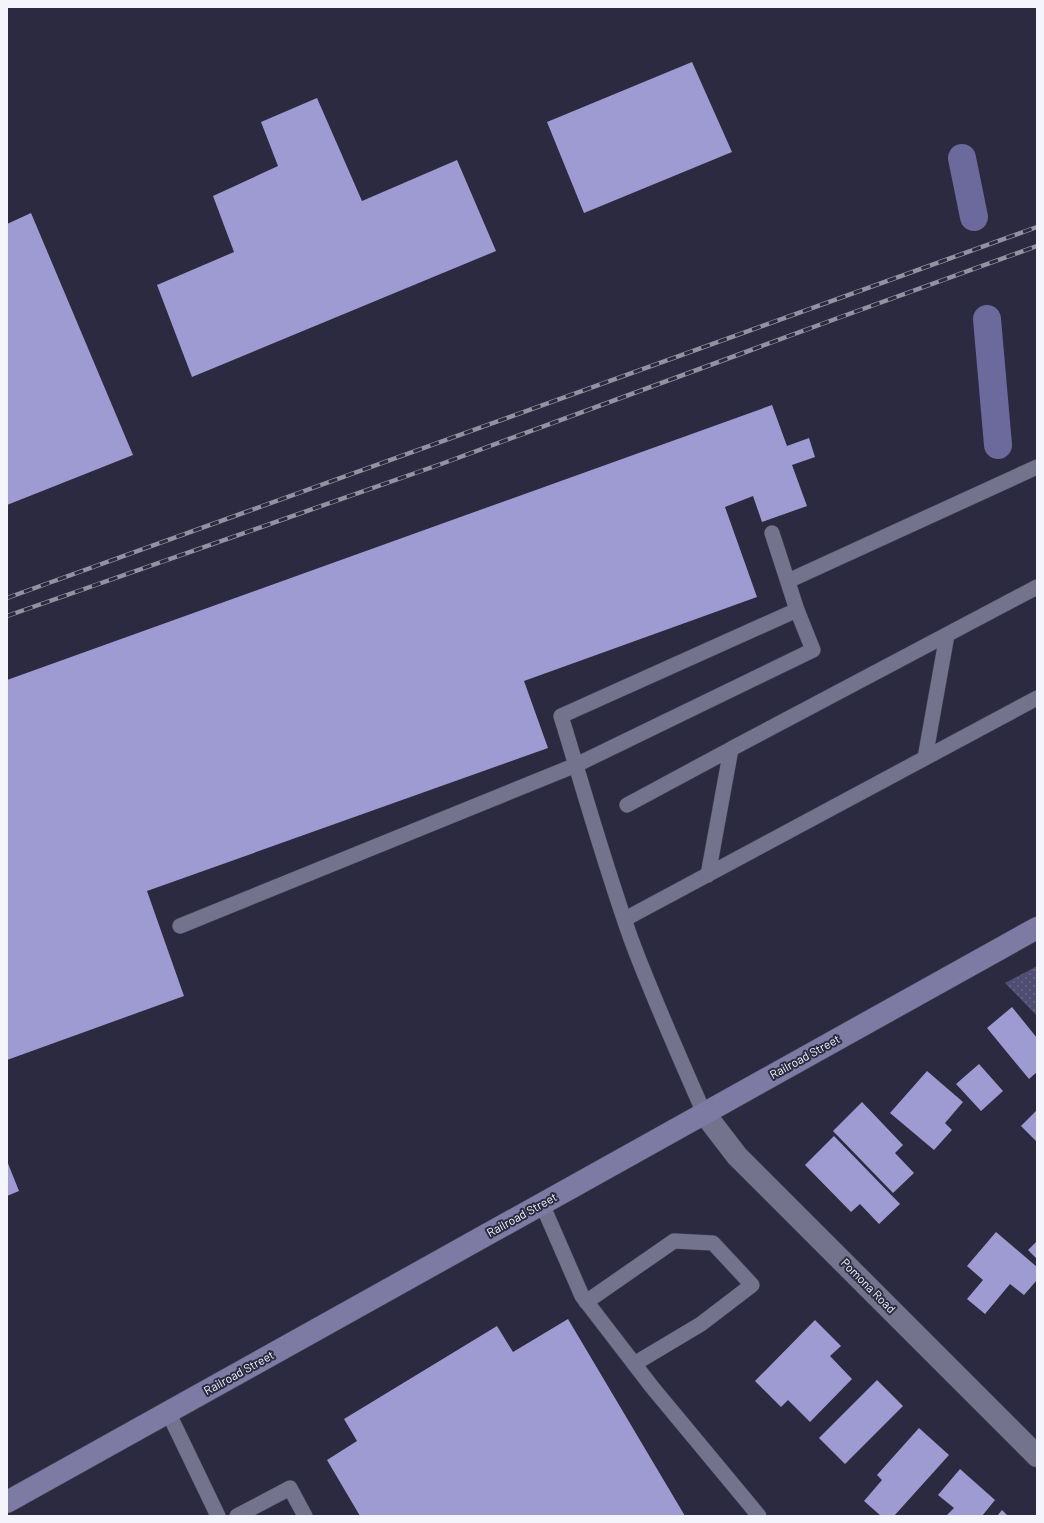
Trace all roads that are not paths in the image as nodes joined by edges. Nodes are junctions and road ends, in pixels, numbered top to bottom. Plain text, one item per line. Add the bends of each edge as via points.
1 (1037, 467) edge
2 (772, 533) dead end
3 (788, 582) junction
4 (1037, 587) edge
5 (797, 610) junction
6 (947, 635) junction
7 (1037, 698) edge
8 (731, 749) junction
9 (925, 758) junction
10 (576, 765) junction
11 (627, 805) dead end
12 (708, 874) junction
13 (625, 919) junction
14 (180, 926) dead end
15 (1037, 928) edge
16 (704, 1113) junction
17 (542, 1204) junction
18 (586, 1302) junction
19 (634, 1364) junction
20 (168, 1412) junction
21 (1037, 1456) edge
22 (7, 1502) edge
23 (218, 1516) edge
24 (237, 1516) edge
25 (305, 1516) edge
26 (759, 1516) edge

1 - 3 lane
2 - 3 lane
3 - 5 lane
4 - 6 lane
5 - 10 lane via 813,650
5 - 10 lane via 561,716
6 - 8 lane
6 - 9 lane
7 - 9 lane
8 - 11 lane
8 - 12 lane
9 - 12 lane
10 - 13 lane
10 - 14 lane
12 - 13 lane
13 - 16 lane via 670,1035
15 - 16 main road, Railroad Street
16 - 17 main road, Railroad Street
16 - 21 street, Pomona Road via 737,1156
17 - 18 lane
17 - 20 main road, Railroad Street
18 - 19 lane
18 - 19 lane via 674,1241 713,1243 752,1285 701,1324
19 - 26 lane
20 - 22 main road, Railroad Street
20 - 23 lane
24 - 25 lane via 290,1488

